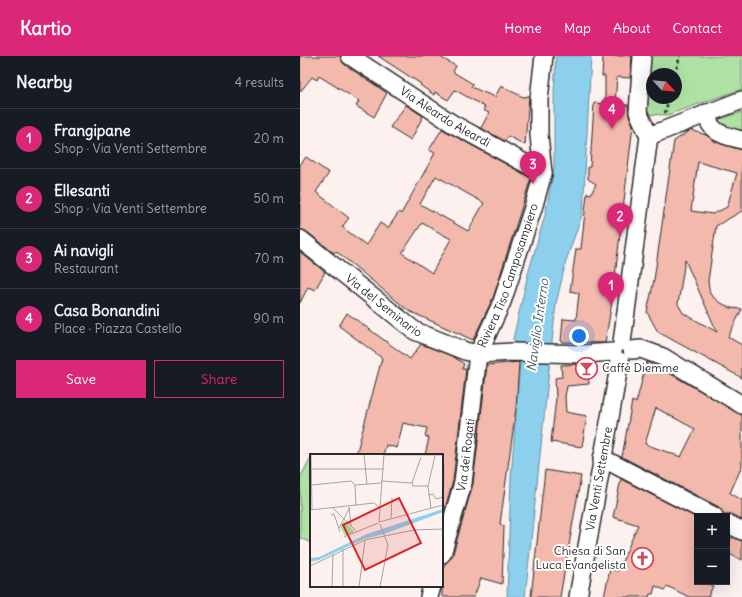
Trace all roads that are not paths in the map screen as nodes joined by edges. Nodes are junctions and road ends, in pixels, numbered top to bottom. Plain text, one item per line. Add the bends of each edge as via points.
1 (350, 56) edge
2 (544, 56) edge
3 (642, 56) edge
4 (742, 100) edge
5 (706, 113) junction
6 (649, 136) junction
7 (742, 140) edge
8 (543, 173) junction
9 (300, 239) edge
10 (622, 351) junction
11 (478, 354) junction
12 (742, 405) edge
13 (602, 458) junction
14 (708, 513) edge
15 (730, 525) edge
16 (742, 531) edge
17 (443, 551) edge
18 (432, 587) edge
19 (429, 597) edge
20 (578, 597) edge

1 - 8 street, Via Aleardo Aleardi via 452,124
2 - 8 street via 538,135
3 - 6 street via 638,112
4 - 5 street
5 - 6 street
5 - 7 street via 708,124 719,134
6 - 10 street, Via Venti Settembre
8 - 11 street, Riviera Tiso Camposampiero via 502,302
9 - 11 street, Via del Seminario via 415,331
10 - 11 street, Via del Seminario
10 - 12 street, Via del Seminario via 641,349 663,358
10 - 13 street, Via Venti Settembre
11 - 17 street, Via dei Rogati via 464,483
13 - 14 street
13 - 20 street, Via Venti Settembre
15 - 16 street
18 - 19 street

